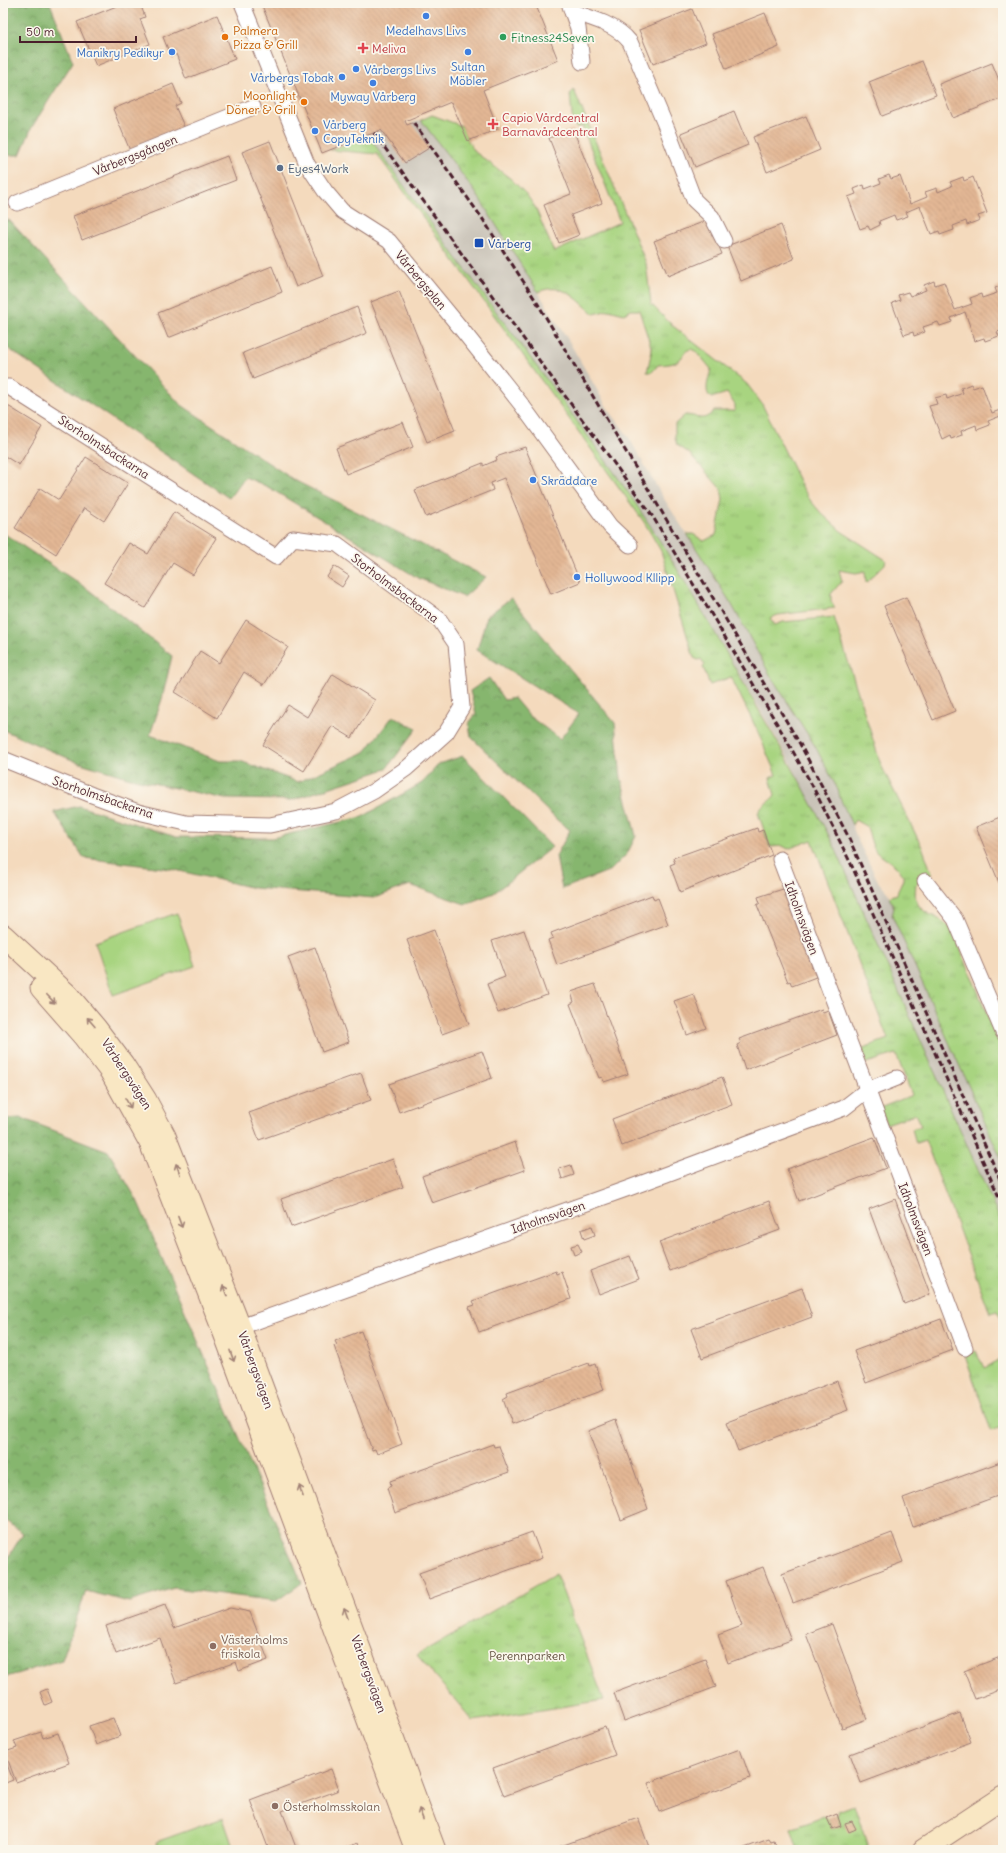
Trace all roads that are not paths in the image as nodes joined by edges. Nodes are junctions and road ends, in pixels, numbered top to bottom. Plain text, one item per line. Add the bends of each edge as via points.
1 (242, 3) edge
2 (570, 7) edge
3 (582, 62) dead end
4 (253, 107) dead end
5 (17, 203) dead end
6 (724, 241) dead end
7 (3, 387) edge
8 (630, 545) dead end
9 (3, 760) edge
10 (780, 859) dead end
11 (925, 881) dead end
12 (3, 935) edge
13 (3, 952) edge
14 (1003, 1032) edge
15 (897, 1078) dead end
16 (867, 1090) junction
17 (232, 1330) junction
18 (965, 1348) dead end
19 (1003, 1797) edge
20 (416, 1850) edge
21 (435, 1850) edge
22 (923, 1850) edge

1 - 8 street, Vårbergsplan via 307,164 325,191 342,211 389,241 521,404 610,526
2 - 3 street via 578,28
2 - 6 street via 623,32 630,42 694,200 712,217
4 - 5 street, Vårbergsgången
7 - 9 street, Storholmsbackarna via 10,387 276,557 293,538 337,544 439,619 456,644 462,707 446,733 407,768 374,791 336,811 270,825 186,823 151,815 92,796
10 - 16 street, Idholmsvägen
11 - 14 street via 955,919
17 -> 12 street, Vårbergsvägen via 165,1136 146,1100 96,1028 68,996
13 -> 17 street, Vårbergsvägen via 57,1004 110,1071 150,1143
15 - 16 street, Idholmsvägen
16 - 17 street, Idholmsvägen via 844,1108
16 - 18 street, Idholmsvägen
17 -> 20 street, Vårbergsvägen
21 -> 17 street, Vårbergsvägen
19 - 22 street

